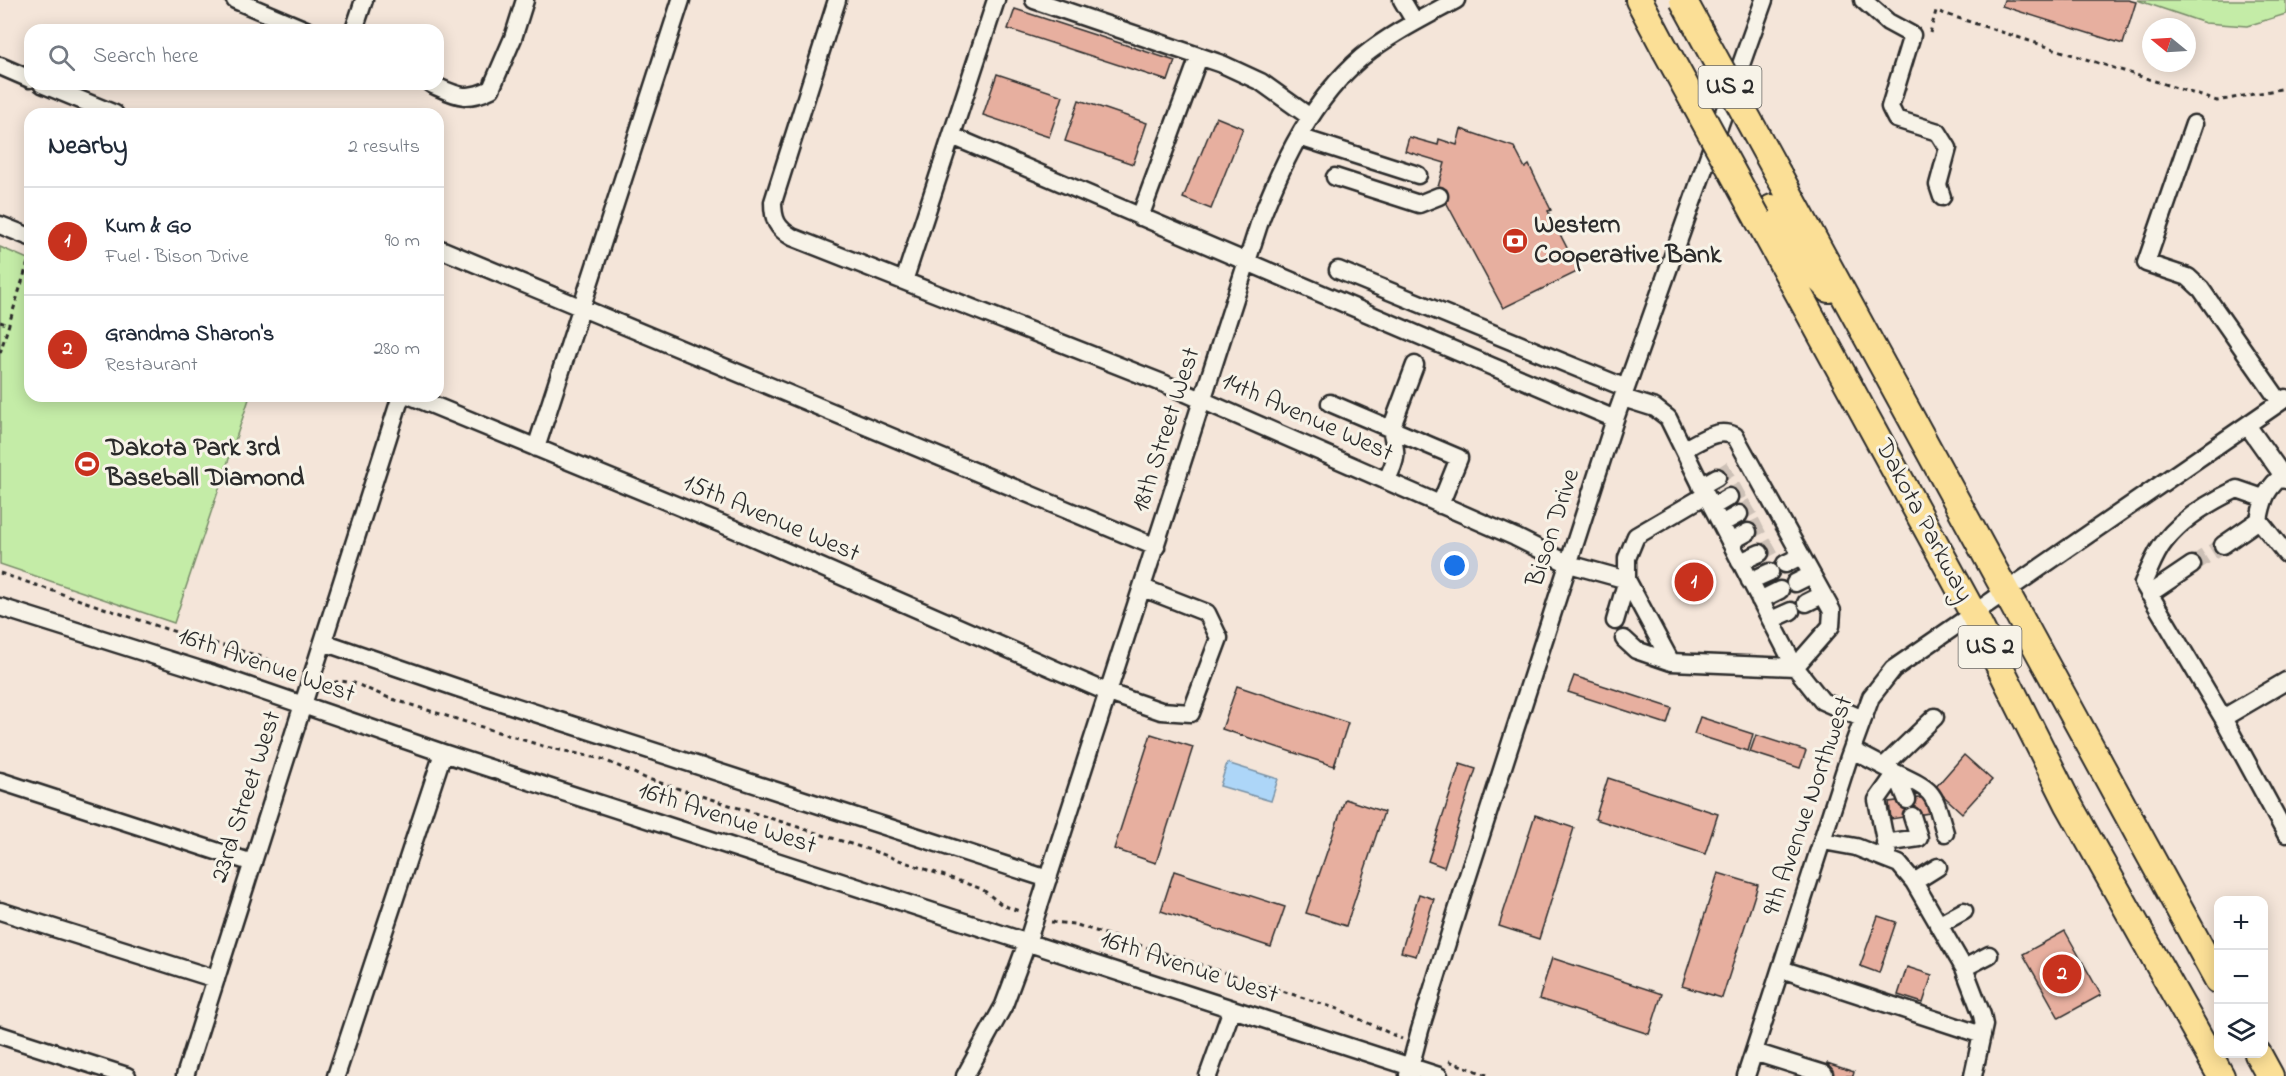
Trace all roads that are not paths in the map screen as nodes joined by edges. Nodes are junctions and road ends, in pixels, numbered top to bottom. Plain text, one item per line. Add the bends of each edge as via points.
1 (235, 0) edge
2 (364, 0) edge
3 (525, 0) edge
4 (681, 0) edge
5 (837, 0) edge
6 (996, 0) edge
7 (1035, 0) edge
8 (1402, 0) edge
9 (1456, 0) edge
10 (1639, 0) edge
11 (1655, 0) edge
12 (1683, 0) edge
13 (1764, 0) edge
14 (1863, 0) edge
15 (1415, 22) junction
16 (292, 24) edge
17 (356, 24) edge
18 (1673, 47) junction
19 (1199, 57) junction
20 (0, 66) edge
21 (24, 76) edge
22 (57, 90) edge
23 (444, 90) edge
24 (100, 108) edge
25 (1310, 117) junction
26 (1722, 118) junction
27 (2194, 124) dead end
28 (952, 136) junction
29 (1299, 137) junction
30 (1418, 175) dead end
31 (1335, 177) dead end
32 (1439, 196) dead end
33 (1942, 197) dead end
34 (1765, 213) junction
35 (1140, 217) junction
36 (0, 225) edge
37 (24, 235) edge
38 (444, 251) edge
39 (1247, 263) junction
40 (1338, 270) dead end
41 (904, 281) junction
42 (581, 308) junction
43 (1854, 316) junction
44 (1415, 365) dead end
45 (1624, 393) junction
46 (2283, 400) edge
47 (1204, 401) junction
48 (399, 402) edge
49 (425, 402) edge
50 (1330, 403) dead end
51 (1615, 419) junction
52 (2247, 425) junction
53 (1391, 429) junction
54 (536, 448) junction
55 (1684, 449) junction
56 (2285, 476) edge
57 (1717, 477) tunnel mouth
58 (1386, 481) junction
59 (1706, 496) junction
60 (1729, 497) tunnel mouth
61 (2263, 498) junction
62 (1440, 505) junction
63 (1739, 514) tunnel mouth
64 (1779, 516) junction
65 (2259, 520) junction
66 (1721, 524) junction
67 (1764, 524) tunnel mouth
68 (1748, 532) tunnel mouth
69 (1791, 537) junction
70 (1730, 542) junction
71 (1775, 545) tunnel mouth
72 (2223, 545) tunnel mouth
73 (1156, 547) junction
74 (1760, 553) tunnel mouth
75 (2286, 554) edge
76 (1801, 556) junction
77 (1740, 562) junction
78 (1569, 564) junction
79 (2192, 565) tunnel mouth
80 (1811, 574) junction
81 (1627, 580) junction
82 (1750, 580) junction
83 (1143, 588) junction
84 (2006, 592) junction
85 (1822, 594) junction
86 (2149, 594) junction
87 (1760, 600) junction
88 (1806, 603) dead end
89 (0, 607) edge
90 (1791, 611) dead end
91 (1974, 615) junction
92 (1771, 620) junction
93 (1615, 621) dead end
94 (1624, 639) dead end
95 (323, 642) junction
96 (1671, 662) junction
97 (1795, 667) junction
98 (2286, 681) edge
99 (1109, 693) junction
100 (303, 705) junction
101 (1935, 717) dead end
102 (2223, 718) junction
103 (1863, 719) junction
104 (1852, 750) junction
105 (443, 753) junction
106 (1890, 769) junction
107 (0, 781) edge
108 (1907, 800) dead end
109 (1912, 816) dead end
110 (1945, 832) dead end
111 (2286, 834) edge
112 (1823, 841) junction
113 (1887, 851) junction
114 (253, 863) junction
115 (1938, 867) dead end
116 (1048, 879) junction
117 (1914, 882) junction
118 (0, 911) edge
119 (1964, 911) dead end
120 (1938, 925) junction
121 (1027, 943) junction
122 (1989, 955) dead end
123 (1964, 968) junction
124 (1781, 969) junction
125 (2214, 973) edge
126 (216, 979) junction
127 (1232, 1009) junction
128 (0, 1035) edge
129 (1982, 1035) junction
130 (1754, 1052) junction
131 (2261, 1058) edge
132 (1409, 1071) edge
133 (1824, 1074) dead end
134 (128, 1076) edge
135 (185, 1076) edge
136 (336, 1076) edge
137 (965, 1076) edge
138 (1208, 1076) edge
139 (1439, 1076) edge
140 (1746, 1076) edge
141 (1973, 1076) edge
142 (2221, 1076) edge
143 (2270, 1076) edge

1 - 16 street
2 - 17 street
3 - 23 street via 491,89 475,97
4 - 42 street
5 - 41 street, 14th Avenue West via 773,202 773,216 779,229 792,237
6 - 28 street
7 - 19 street
8 - 15 street
9 - 15 street, 18th Street West
10 - 18 highway, Dakota Parkway / US 2
11 - 18 highway
12 - 43 highway, Dakota Parkway / US 2, bridge
13 - 26 street, Bison Drive
14 - 33 street via 1888,22 1912,35 1890,107 1896,119 1938,132 1948,148 1938,186
15 - 25 street, 18th Street West via 1364,56
18 - 26 highway
18 - 34 highway, Dakota Parkway / US 2, bridge
19 - 25 street via 1261,82
19 - 35 street
20 - 21 street
22 - 24 street
25 - 29 street, 18th Street West
26 - 34 highway
26 - 45 street, Bison Drive
27 - 46 street via 2146,263 2188,277 2201,289
28 - 35 street
28 - 41 street
29 - 30 street
29 - 39 street, 18th Street West via 1273,187
31 - 32 street via 1419,204
34 - 43 highway via 1802,261
34 - 91 highway, Dakota Parkway / US 2
35 - 39 street
36 - 37 street
38 - 42 street
39 - 47 street, 18th Street West
39 - 51 street
40 - 45 street
41 - 47 street, 14th Avenue West
42 - 54 street
42 - 73 street
43 - 84 highway, Dakota Parkway / US 2
44 - 53 street
45 - 51 street, Bison Drive
45 - 55 street via 1668,418
46 - 52 street, 9th Avenue Northwest
47 - 58 street, 14th Avenue West
47 - 73 street, 18th Street West
48 - 95 street, 23rd Street West
49 - 54 street, 15th Avenue West
50 - 53 street
51 - 78 street, Bison Drive
52 - 56 street
52 - 84 street, 9th Avenue Northwest
53 - 58 street via 1396,462
53 - 62 street via 1459,458
54 - 99 street, 15th Avenue West via 734,529
55 - 59 street
55 - 64 street via 1717,432 1735,436 1740,464 1761,502
56 - 61 street
57 - 59 street
58 - 62 street, 14th Avenue West
59 - 60 street
59 - 66 street
59 - 81 street via 1636,536 1627,558
61 - 65 street
61 - 86 street via 2237,489 2219,497 2181,525 2164,541 2143,583
62 - 78 street, 14th Avenue West
63 - 66 street
64 - 67 street
64 - 69 street
65 - 72 street
65 - 75 street
66 - 70 street
68 - 70 street
69 - 71 street
69 - 76 street
70 - 77 street
73 - 83 street, 18th Street West
74 - 77 street
76 - 80 street
76 - 82 street
77 - 82 street
78 - 81 street, 14th Avenue West
78 - 132 street, Bison Drive
79 - 86 street
80 - 85 street
80 - 87 street
81 - 93 street
81 - 96 street
82 - 87 street
83 - 99 street, 18th Street West
83 - 99 street, 15th Avenue West via 1207,613 1219,638 1191,713 1161,711
84 - 91 street, 9th Avenue Northwest
84 - 125 highway, Dakota Parkway / US 2
85 - 88 street
85 - 97 street via 1832,611 1831,626
86 - 102 street
87 - 92 street
89 - 100 street, 16th Avenue West
90 - 92 street
91 - 103 street, 9th Avenue Northwest via 1893,669 1871,697
91 - 142 highway, Dakota Parkway / US 2 via 2069,805
92 - 97 street
94 - 96 street via 1636,650
95 - 100 street, 23rd Street West
95 - 116 street
96 - 97 street
97 - 103 street via 1822,701
98 - 102 street
99 - 116 street, 18th Street West
100 - 105 street, 16th Avenue West
100 - 114 street, 23rd Street West
101 - 106 street
102 - 111 street
103 - 104 street, 9th Avenue Northwest
104 - 106 street
104 - 112 street, 9th Avenue Northwest
105 - 121 street, 16th Avenue West
105 - 136 street
106 - 108 street
106 - 110 street via 1934,796
106 - 113 street via 1877,800
107 - 114 street
109 - 113 street via 1919,838
112 - 113 street
112 - 124 street, 9th Avenue Northwest
113 - 117 street
114 - 126 street, 23rd Street West
115 - 117 street
116 - 121 street, 18th Street West
117 - 120 street
118 - 126 street
119 - 120 street
120 - 123 street
121 - 127 street, 16th Avenue West
121 - 137 street, 18th Street West via 1004,1005
122 - 123 street
123 - 129 street via 1982,1015
124 - 129 street
124 - 130 street, 9th Avenue Northwest
126 - 135 street, 23rd Street West
127 - 132 street, 16th Avenue West
127 - 138 street
128 - 134 street
129 - 141 street
130 - 133 street
130 - 140 street, 9th Avenue Northwest
131 - 143 highway
132 - 139 street, 16th Avenue West

